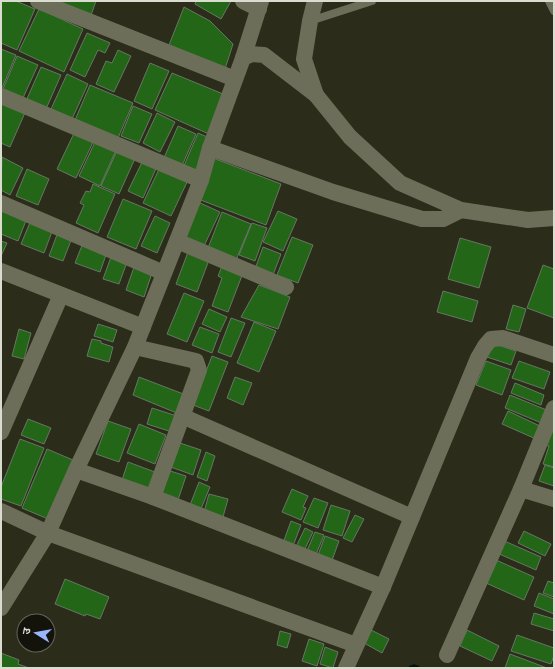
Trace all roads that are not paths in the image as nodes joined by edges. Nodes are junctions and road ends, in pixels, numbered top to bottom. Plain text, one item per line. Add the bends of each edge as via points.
1 (38, 1) edge
2 (243, 1) edge
3 (315, 1) edge
4 (372, 1) edge
5 (548, 1) edge
6 (260, 5) edge
7 (554, 11) edge
8 (310, 21) junction
9 (243, 58) junction
10 (235, 79) junction
11 (316, 95) junction
12 (1, 96) edge
13 (210, 148) junction
14 (201, 180) junction
15 (1, 203) edge
16 (462, 210) junction
17 (554, 218) edge
18 (177, 242) junction
19 (1, 271) edge
20 (164, 273) junction
21 (286, 287) dead end
22 (61, 295) junction
23 (143, 327) junction
24 (135, 347) junction
25 (554, 355) edge
26 (554, 408) edge
27 (182, 416) junction
28 (1, 432) edge
29 (76, 470) junction
30 (521, 489) junction
31 (154, 497) junction
32 (554, 499) edge
33 (1, 511) edge
34 (412, 517) junction
35 (48, 533) junction
36 (383, 587) junction
37 (1, 608) edge
38 (356, 645) junction
39 (448, 655) dead end
40 (346, 668) edge

1 - 10 street
2 - 6 street
3 - 8 street
4 - 8 lane
5 - 7 lane
6 - 9 street
8 - 11 street via 304,60
9 - 10 street
9 - 11 street via 252,54 264,55
10 - 13 street
11 - 16 street via 350,137 400,183
12 - 14 street
13 - 14 street
13 - 16 street via 333,192 422,219 443,219
14 - 18 street
15 - 20 street
16 - 17 street via 528,220
18 - 20 street
18 - 21 street
19 - 22 street
20 - 23 street
22 - 23 street
22 - 28 street
23 - 24 street
24 - 27 street via 196,361 199,370
24 - 29 street
25 - 34 street via 503,338 491,340 485,346
26 - 30 street
27 - 31 street
27 - 34 street
29 - 31 street
29 - 35 street
30 - 32 street
30 - 39 street
31 - 36 street
33 - 35 street
34 - 36 street
35 - 37 street
35 - 38 street
36 - 38 street
38 - 40 street

